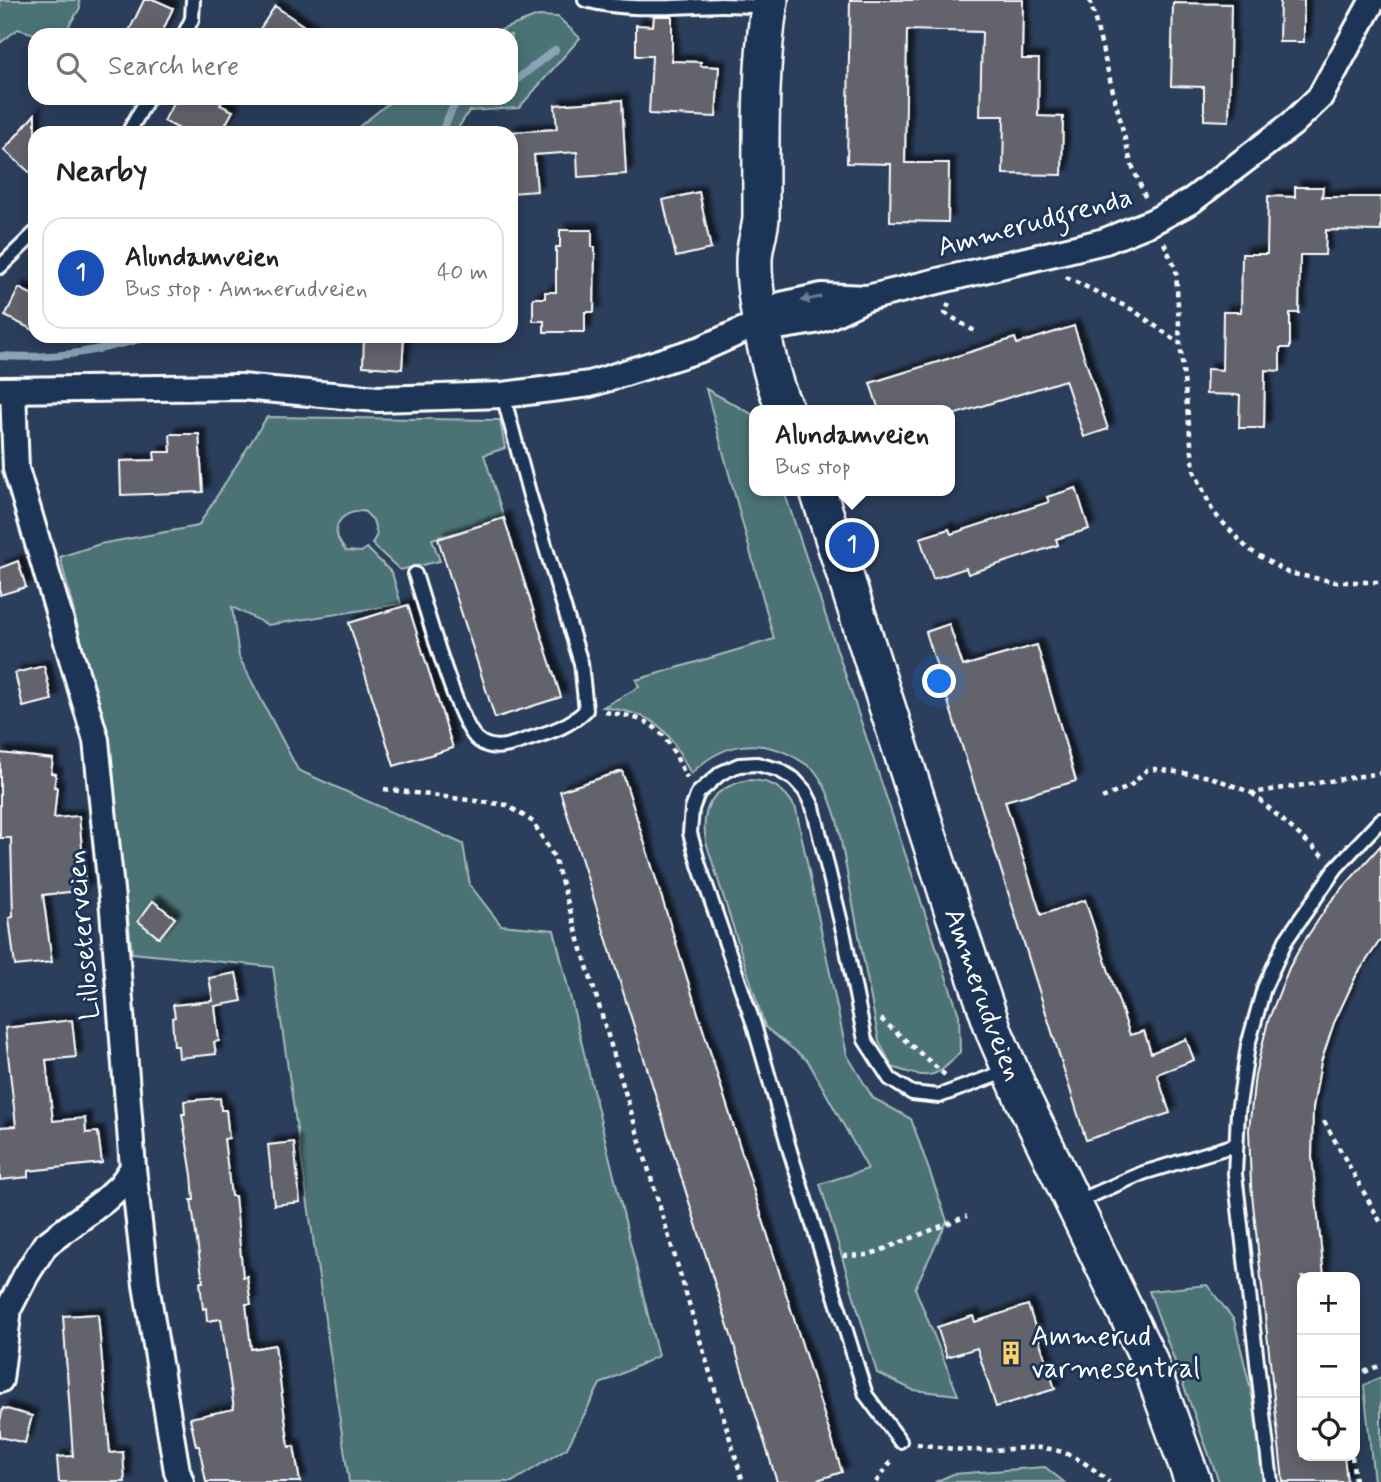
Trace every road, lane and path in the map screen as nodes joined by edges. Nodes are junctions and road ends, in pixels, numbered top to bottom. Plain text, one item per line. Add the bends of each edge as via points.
1 (193, 0) edge
2 (584, 0) edge
3 (1090, 0) edge
4 (1373, 0) edge
5 (770, 4) edge
6 (188, 28) edge
7 (144, 105) edge
8 (132, 126) edge
9 (1151, 210) dead end
10 (1161, 234) dead end
11 (28, 240) edge
12 (1031, 259) junction
13 (0, 267) edge
14 (953, 293) dead end
15 (776, 318) junction
16 (976, 332) dead end
17 (1180, 343) junction
18 (7, 390) edge
19 (503, 396) junction
20 (784, 405) edge
21 (799, 405) edge
22 (820, 496) edge
23 (415, 574) dead end
24 (1381, 582) edge
25 (586, 710) junction
26 (1381, 773) edge
27 (384, 789) dead end
28 (698, 793) junction
29 (1252, 793) junction
30 (1102, 798) dead end
31 (1381, 820) edge
32 (1336, 868) junction
33 (859, 1007) junction
34 (1010, 1070) junction
35 (947, 1077) dead end
36 (1324, 1121) dead end
37 (1235, 1144) junction
38 (133, 1168) junction
39 (1073, 1203) junction
40 (967, 1216) dead end
41 (1381, 1223) edge
42 (869, 1255) dead end
43 (1381, 1365) edge
44 (1360, 1374) edge
45 (0, 1380) edge
46 (900, 1441) junction
47 (1352, 1461) edge
48 (181, 1482) edge
49 (743, 1482) edge
50 (876, 1482) edge
51 (1109, 1482) edge
52 (1193, 1482) edge
53 (1271, 1482) edge
54 (1354, 1482) edge

1 - 6 lane
2 - 5 lane via 641,8
3 - 9 path via 1131,163
4 - 12 street, Ammerudgrenda, bridge via 1320,97 1191,201 1105,241
5 - 15 street via 761,124 761,222 773,256
7 - 8 lane
10 - 17 path via 1176,270
11 - 13 lane
12 - 15 street, Ammerudgrenda via 867,298 827,317
12 - 17 path via 1133,310
14 - 16 path via 945,313
15 - 19 street, Ammerudgrenda via 701,349 590,384
15 - 20 street via 776,389
15 - 21 street
17 - 24 path via 1194,470 1213,512 1248,549 1288,573 1336,582
18 - 19 street, Ammerudgrenda via 241,387 378,399
18 - 38 street, Lilloseterveien via 16,468 96,740
19 - 25 lane via 581,663
22 - 34 street, Ammerudveien via 955,919
23 - 25 lane via 462,717 478,740 499,748 546,734
25 - 28 path via 634,718 661,731
26 - 29 path
27 - 49 path via 507,805 533,822 554,857
28 - 33 lane via 721,773 757,764 779,769 805,791 813,807
28 - 46 lane via 690,833 699,865 754,1025 866,1395
29 - 30 path via 1211,777 1155,769
29 - 32 path
31 - 32 lane
32 - 37 lane via 1286,940 1264,988 1248,1045
33 - 34 lane via 865,1040 890,1079 912,1093 939,1096
33 - 35 path via 880,1017
34 - 39 street, Ammerudveien
36 - 41 path
37 - 39 lane via 1143,1173
37 - 53 lane via 1242,1250
38 - 45 street via 113,1193 45,1245 26,1275 9,1308
38 - 48 street, Lilloseterveien via 146,1285
39 - 52 street, Ammerudveien via 1148,1358
40 - 42 path
43 - 44 path
46 - 50 path via 896,1455
46 - 51 path via 967,1450 1048,1448 1078,1458
47 - 54 path

